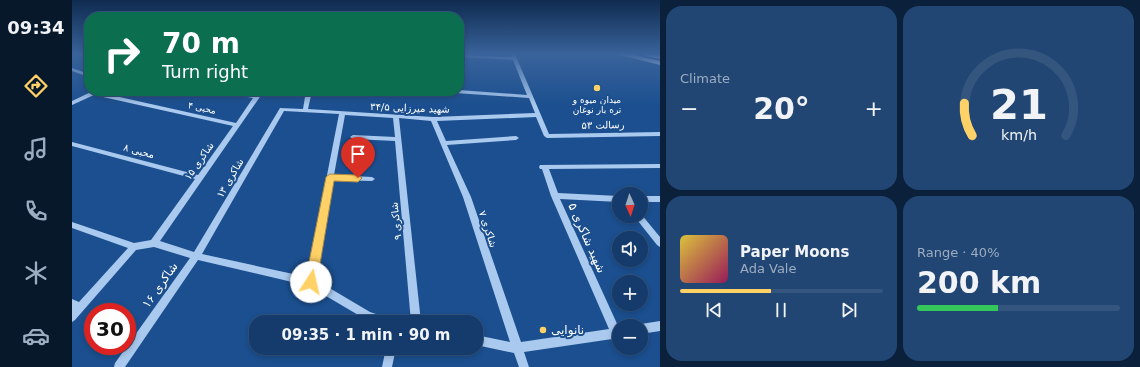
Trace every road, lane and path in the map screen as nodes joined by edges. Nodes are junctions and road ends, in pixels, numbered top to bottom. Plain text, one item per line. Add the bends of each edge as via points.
1 (520, 71) edge
2 (464, 92) edge
3 (72, 95) edge
4 (86, 96) edge
5 (112, 96) edge
6 (258, 96) edge
7 (307, 96) edge
8 (530, 97) junction
9 (80, 99) junction
10 (72, 103) edge
11 (282, 109) joint
12 (305, 111) junction
13 (342, 114) junction
14 (538, 115) junction
15 (396, 118) junction
16 (433, 119) junction
17 (237, 125) junction
18 (659, 135) edge
19 (353, 137) dead end
20 (516, 138) dead end
21 (398, 139) junction
22 (444, 142) junction
23 (72, 144) edge
24 (660, 166) edge
25 (330, 177) junction
26 (200, 178) junction
27 (372, 179) dead end
28 (556, 196) junction
29 (612, 199) edge
30 (648, 199) edge
31 (660, 199) edge
32 (644, 223) edge
33 (72, 225) edge
34 (154, 243) junction
35 (660, 243) edge
36 (134, 247) junction
37 (196, 256) junction
38 (311, 282) junction
39 (76, 306) edge
40 (366, 315) edge
41 (415, 315) edge
42 (72, 317) edge
43 (612, 320) edge
44 (660, 326) edge
45 (648, 328) edge
46 (612, 334) edge
47 (483, 341) edge
48 (517, 348) junction
49 (390, 355) edge
50 (119, 367) edge
51 (387, 367) edge
52 (524, 367) edge

1 - 8 street
2 - 8 street
3 - 9 street
4 - 9 street
5 - 17 street, محبی ۴
6 - 17 street, شاکری ۱۵
7 - 12 street
8 - 14 street
9 - 10 street
11 - 12 street, شهید میرزایی ۳۴/۵
11 - 37 street, شاکری ۱۳
12 - 13 street, شهید میرزایی ۳۴/۵
13 - 15 street, شهید میرزایی ۳۴/۵
13 - 25 street
14 - 16 street, شهید میرزایی ۳۴/۵
14 - 18 street, رسالت ۵۳ via 547,136
15 - 16 street, شهید میرزایی ۳۴/۵
15 - 21 street, شاکری ۹
16 - 22 street, شاکری ۷
17 - 26 street, شاکری ۱۵
19 - 21 street
20 - 22 street
21 - 41 street, شاکری ۹
22 - 48 street, شاکری ۷ via 467,197
23 - 26 street, محبی ۸
24 - 28 street, شهید شاکری ۵ via 543,167
25 - 27 street
25 - 38 street
26 - 34 street, شاکری ۱۵
28 - 29 street
28 - 43 street, شهید شاکری ۵
30 - 31 street
32 - 35 street
33 - 36 street
34 - 36 street
34 - 37 street
36 - 39 street
37 - 38 street
37 - 50 street, شاکری ۱۶
38 - 40 street
39 - 42 street
44 - 45 street
46 - 48 street
47 - 48 street
48 - 52 street, شاکری ۷
49 - 51 street

